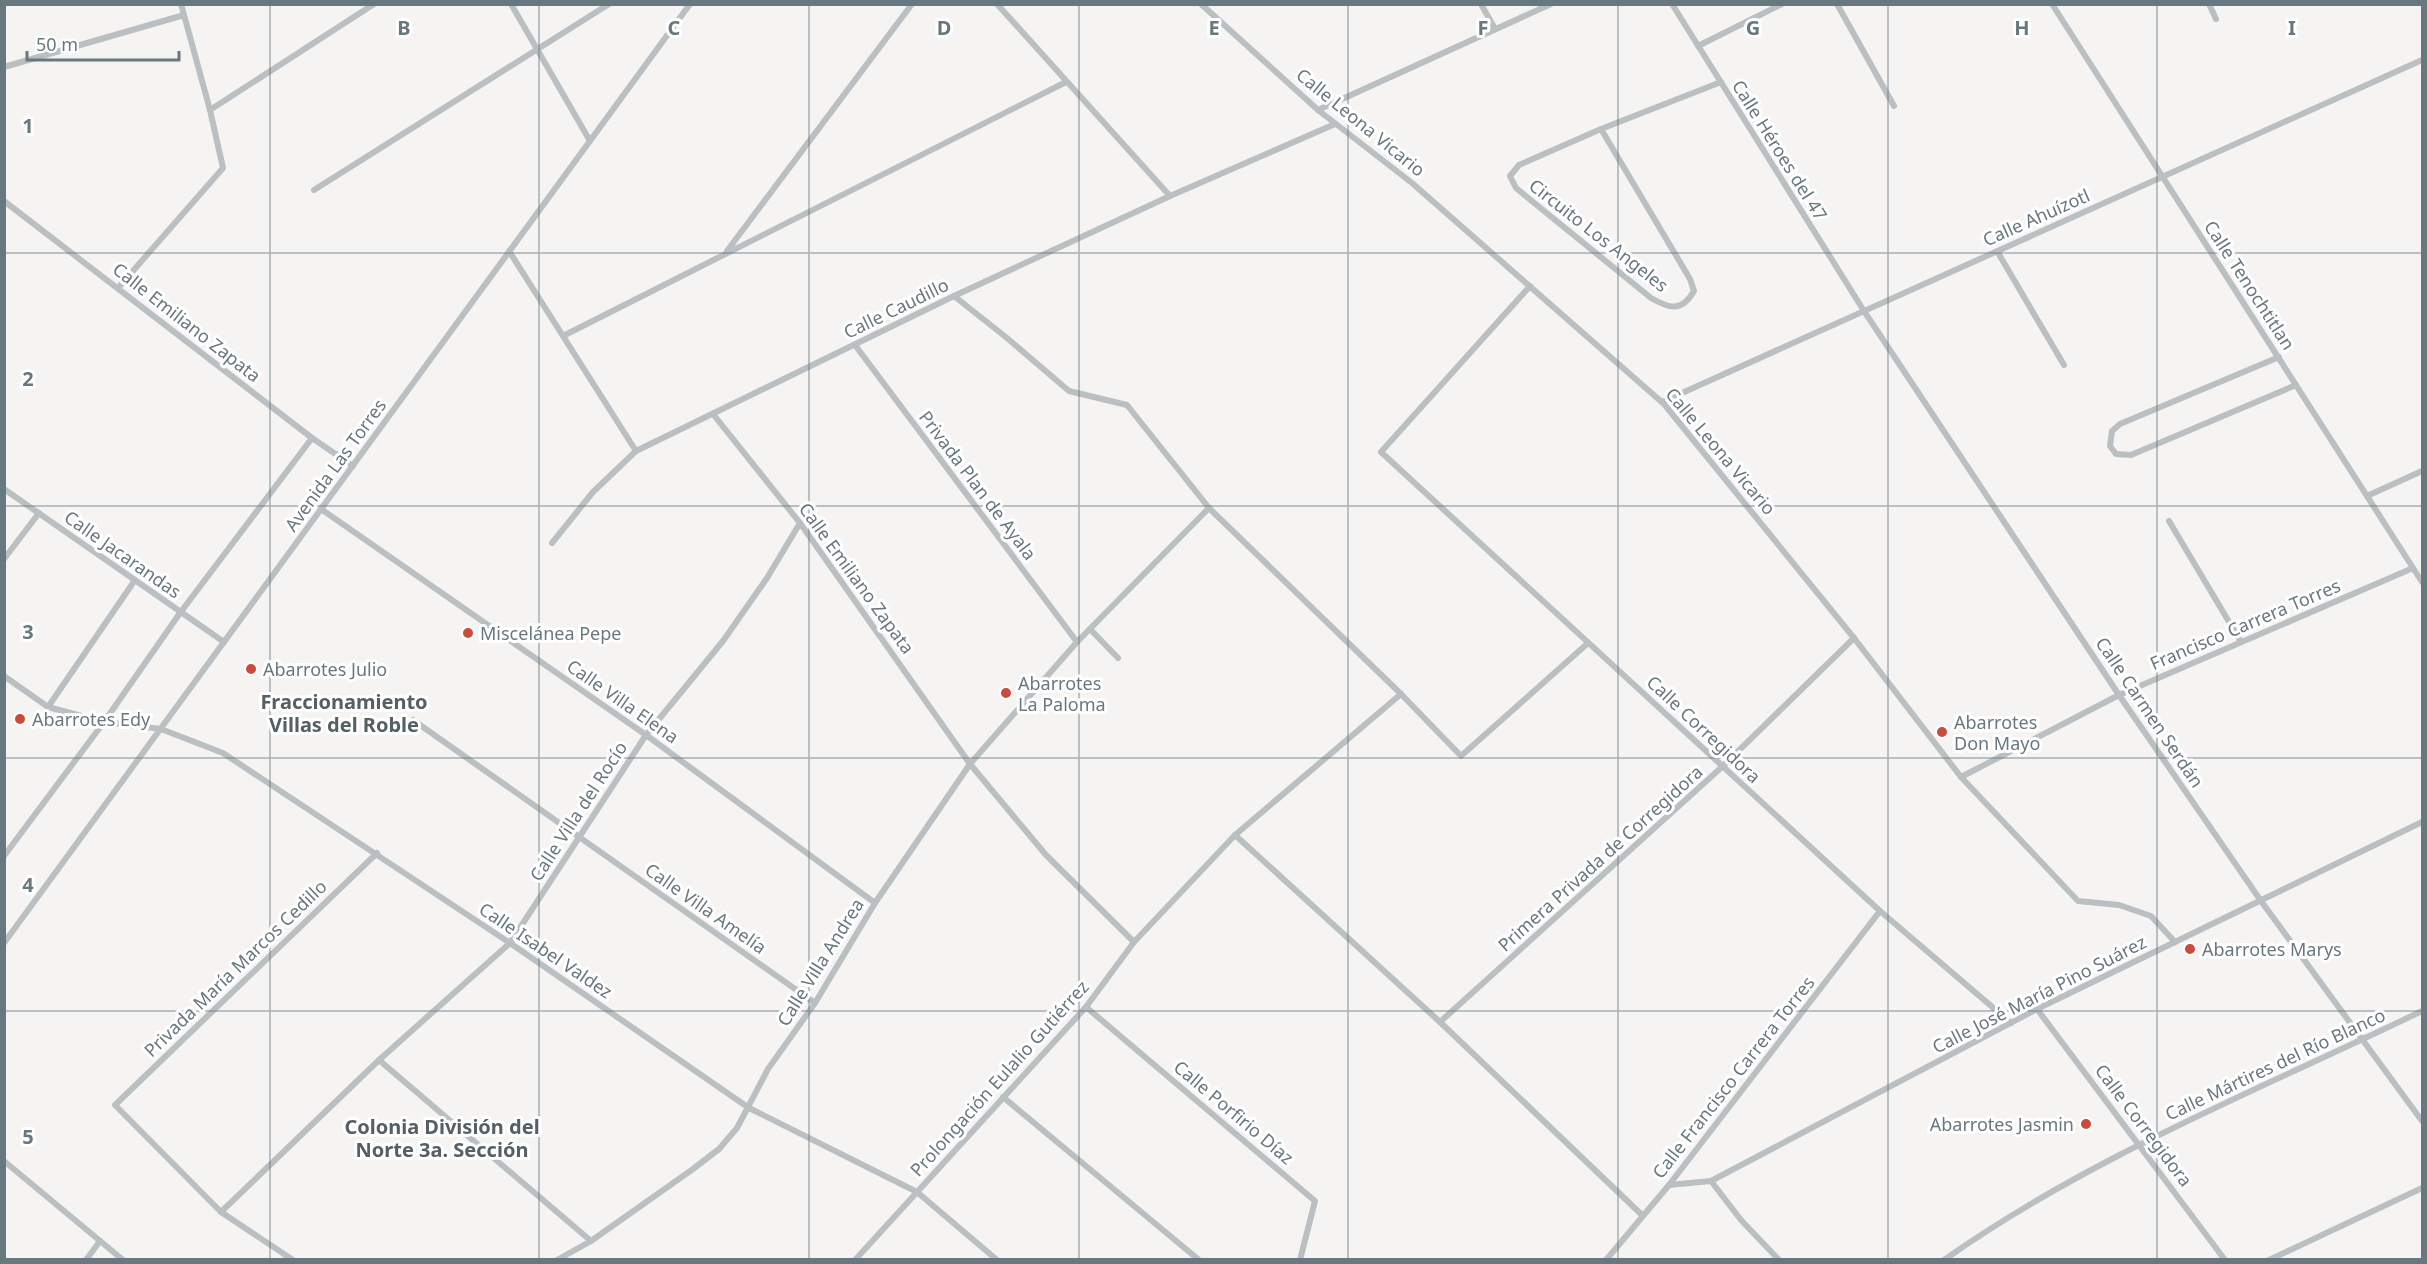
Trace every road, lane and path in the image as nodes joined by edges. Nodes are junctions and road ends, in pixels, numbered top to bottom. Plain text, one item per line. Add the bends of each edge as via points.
1 (181, 4) edge
2 (374, 4) edge
3 (512, 4) edge
4 (609, 4) edge
5 (690, 4) edge
6 (912, 4) edge
7 (997, 4) edge
8 (1201, 4) edge
9 (1481, 4) edge
10 (1551, 4) edge
11 (1672, 4) edge
12 (1782, 4) edge
13 (1837, 4) edge
14 (2052, 4) edge
15 (2209, 4) edge
16 (184, 15) junction
17 (2216, 19) dead end
18 (1495, 28) junction
19 (1698, 46) junction
20 (537, 48) junction
21 (2422, 60) edge
22 (4, 67) edge
23 (1066, 82) junction
24 (1720, 82) junction
25 (1894, 105) dead end
26 (210, 110) junction
27 (1318, 110) junction
28 (1335, 124) junction
29 (1601, 129) junction
30 (590, 141) junction
31 (2163, 177) junction
32 (314, 190) dead end
33 (1170, 196) junction
34 (4, 201) edge
35 (509, 251) junction
36 (1997, 251) junction
37 (725, 254) junction
38 (1530, 286) junction
39 (118, 288) junction
40 (954, 296) junction
41 (1864, 311) junction
42 (563, 336) junction
43 (855, 345) junction
44 (2278, 357) junction
45 (2064, 365) dead end
46 (2296, 385) junction
47 (1662, 402) junction
48 (713, 414) junction
49 (312, 438) junction
50 (636, 451) junction
51 (353, 466) junction
52 (2422, 471) edge
53 (4, 489) edge
54 (2367, 496) junction
55 (1209, 508) junction
56 (321, 509) junction
57 (39, 513) junction
58 (2169, 521) dead end
59 (800, 523) junction
60 (552, 543) dead end
61 (4, 559) edge
62 (2414, 568) junction
63 (135, 580) junction
64 (2422, 582) edge
65 (180, 613) junction
66 (1090, 629) junction
67 (1854, 638) junction
68 (224, 642) junction
69 (1077, 642) junction
70 (2241, 642) junction
71 (1588, 643) junction
72 (1118, 658) dead end
73 (4, 675) edge
74 (1401, 694) junction
75 (2119, 695) junction
76 (48, 707) junction
77 (413, 720) dead end
78 (104, 722) junction
79 (161, 729) junction
80 (646, 735) junction
81 (970, 764) junction
82 (1723, 766) junction
83 (1961, 777) junction
84 (2422, 822) edge
85 (1235, 835) junction
86 (580, 837) junction
87 (376, 854) junction
88 (4, 856) edge
89 (2260, 901) junction
90 (875, 903) junction
91 (1880, 911) junction
92 (1134, 942) junction
93 (2175, 942) junction
94 (4, 943) edge
95 (510, 943) junction
96 (815, 1003) junction
97 (1086, 1007) junction
98 (2037, 1010) junction
99 (2422, 1011) edge
100 (1440, 1023) junction
101 (2011, 1023) junction
102 (2362, 1040) junction
103 (379, 1060) junction
104 (1003, 1097) junction
105 (749, 1108) junction
106 (2422, 1121) edge
107 (2140, 1143) junction
108 (4, 1161) edge
109 (1711, 1180) junction
110 (1669, 1185) junction
111 (2422, 1188) edge
112 (917, 1192) junction
113 (220, 1212) junction
114 (1642, 1215) junction
115 (100, 1240) junction
116 (591, 1241) junction
117 (86, 1260) edge
118 (123, 1260) edge
119 (292, 1260) edge
120 (556, 1260) edge
121 (855, 1260) edge
122 (997, 1260) edge
123 (1199, 1260) edge
124 (1300, 1260) edge
125 (1606, 1260) edge
126 (1779, 1260) edge
127 (1944, 1260) edge
128 (2225, 1260) edge
129 (2269, 1260) edge

1 - 16 street
2 - 26 street
3 - 20 street
4 - 20 street
5 - 30 street, Avenida Las Torres
6 - 37 street
7 - 23 street
8 - 27 street, Calle Leona Vicario
9 - 18 street
10 - 18 street
11 - 19 street, Calle Héroes del 47
12 - 19 street
13 - 25 street
14 - 31 street, Calle Tenochtitlan
15 - 17 street
16 - 22 street
16 - 26 street
18 - 27 street
19 - 24 street, Calle Héroes del 47
20 - 30 street
20 - 32 street
21 - 31 street, Calle Ahuízotl
23 - 33 street
23 - 37 street
24 - 29 street, Circuito Los Angeles
24 - 41 street, Calle Héroes del 47
26 - 39 street via 223,168
27 - 28 street, Calle Leona Vicario
28 - 33 street, Calle Caudillo
28 - 38 street, Calle Leona Vicario via 1412,183
29 - 29 street, Circuito Los Angeles via 1690,279 1694,291 1688,302 1678,307 1651,298 1516,188 1510,176 1520,165
30 - 35 street, Avenida Las Torres
31 - 36 street, Calle Ahuízotl
31 - 44 street, Calle Tenochtitlan
33 - 40 street, Calle Caudillo
34 - 39 street, Calle Emiliano Zapata
35 - 42 street
35 - 51 street, Avenida Las Torres
36 - 41 street, Calle Ahuízotl
36 - 45 street
37 - 42 street
38 - 47 street, Calle Leona Vicario
38 - 71 street, Calle Corregidora via 1381,453
39 - 49 street, Calle Emiliano Zapata
40 - 43 street, Calle Caudillo
40 - 55 street via 1069,391 1127,405
41 - 47 street, Calle Ahuízotl
41 - 75 street, Calle Carmen Serdán
42 - 50 street
43 - 48 street, Calle Caudillo
43 - 69 street, Privada Plan de Ayala
44 - 46 street, Calle Tenochtitlan
44 - 46 street via 2120,424 2112,431 2110,446 2116,454 2126,457
46 - 54 street, Calle Tenochtitlan
47 - 67 street, Calle Leona Vicario
48 - 50 street, Calle Caudillo
48 - 59 street, Calle Emiliano Zapata
49 - 51 street, Calle Emiliano Zapata
49 - 65 street
50 - 60 street, Calle Caudillo via 593,492
51 - 56 street, Avenida Las Torres
52 - 54 street
53 - 57 street, Calle Jacarandas
54 - 62 street, Calle Tenochtitlan
55 - 66 street, Calle Villa Andrea
55 - 74 street
56 - 68 street, Avenida Las Torres
56 - 80 street, Calle Villa Elena
57 - 61 street
57 - 63 street, Calle Jacarandas
58 - 70 street
59 - 80 street, Calle Villa del Rocío via 723,641
59 - 81 street, Calle Emiliano Zapata
62 - 64 street, Calle Tenochtitlan
62 - 70 street, Francisco Carrera Torres
63 - 65 street, Calle Jacarandas
63 - 76 street
65 - 68 street, Calle Jacarandas
65 - 78 street
66 - 69 street, Calle Villa Andrea
66 - 72 street
67 - 82 street, Primera Privada de Corregidora
67 - 83 street, Calle Leona Vicario
68 - 79 street, Avenida Las Torres
69 - 81 street, Calle Villa Andrea
70 - 75 street, Francisco Carrera Torres
71 - 74 street via 1461,756
71 - 82 street, Calle Corregidora
73 - 76 street
74 - 85 street, Prolongación Eulalio Gutiérrez
75 - 83 street, Francisco Carrera Torres
75 - 89 street, Calle Carmen Serdán
76 - 78 street, Calle Isabel Valdez
77 - 86 street, Calle Villa Amelía
78 - 79 street, Calle Isabel Valdez
78 - 88 street
79 - 87 street, Calle Isabel Valdez via 223,753
79 - 94 street, Avenida Las Torres
80 - 86 street, Calle Villa del Rocío
80 - 90 street, Calle Villa Elena
81 - 90 street, Calle Villa Andrea
81 - 92 street, Calle Emiliano Zapata via 1046,855
82 - 91 street, Calle Corregidora
82 - 100 street, Primera Privada de Corregidora
83 - 93 street, Calle Leona Vicario via 2078,901 2119,905 2151,916
84 - 89 street, Calle José María Pino Suárez
85 - 92 street, Prolongación Eulalio Gutiérrez
85 - 100 street
86 - 95 street, Calle Villa del Rocío
86 - 96 street, Calle Villa Amelía
87 - 95 street, Calle Isabel Valdez
87 - 113 street, Privada María Marcos Cedillo via 115,1105
89 - 93 street, Calle José María Pino Suárez
89 - 102 street, Calle Carmen Serdán
90 - 96 street, Calle Villa Andrea
91 - 101 street, Calle Corregidora
91 - 110 street, Calle Francisco Carrera Torres
92 - 97 street, Prolongación Eulalio Gutiérrez
93 - 98 street, Calle José María Pino Suárez
95 - 103 street, Calle Villa del Rocío
95 - 105 street, Calle Isabel Valdez
96 - 105 street, Calle Villa Andrea via 768,1069
97 - 104 street, Prolongación Eulalio Gutiérrez
97 - 124 street, Calle Porfirio Díaz via 1315,1201
98 - 101 street, Calle José María Pino Suárez
98 - 107 street, Calle Corregidora
99 - 102 street, Calle Mártires del Río Blanco
100 - 114 street
101 - 109 street, Calle José María Pino Suárez
102 - 106 street, Calle Carmen Serdán
102 - 107 street, Calle Mártires del Río Blanco
103 - 113 street, Calle Villa del Rocío
103 - 116 street
104 - 112 street, Prolongación Eulalio Gutiérrez
104 - 123 street
105 - 112 street, Calle Isabel Valdez
105 - 116 street, Calle Villa Andrea via 718,1149
107 - 127 street, Calle Mártires del Río Blanco via 1986,1230
107 - 128 street, Calle Corregidora
108 - 115 street
109 - 110 street, Calle José María Pino Suárez
109 - 126 street via 1741,1220
110 - 114 street, Calle Francisco Carrera Torres
111 - 129 street
112 - 121 street, Prolongación Eulalio Gutiérrez
112 - 122 street, Calle Isabel Valdez
113 - 119 street
114 - 125 street, Calle Francisco Carrera Torres
115 - 117 street
115 - 118 street
116 - 120 street, Calle Villa Andrea

